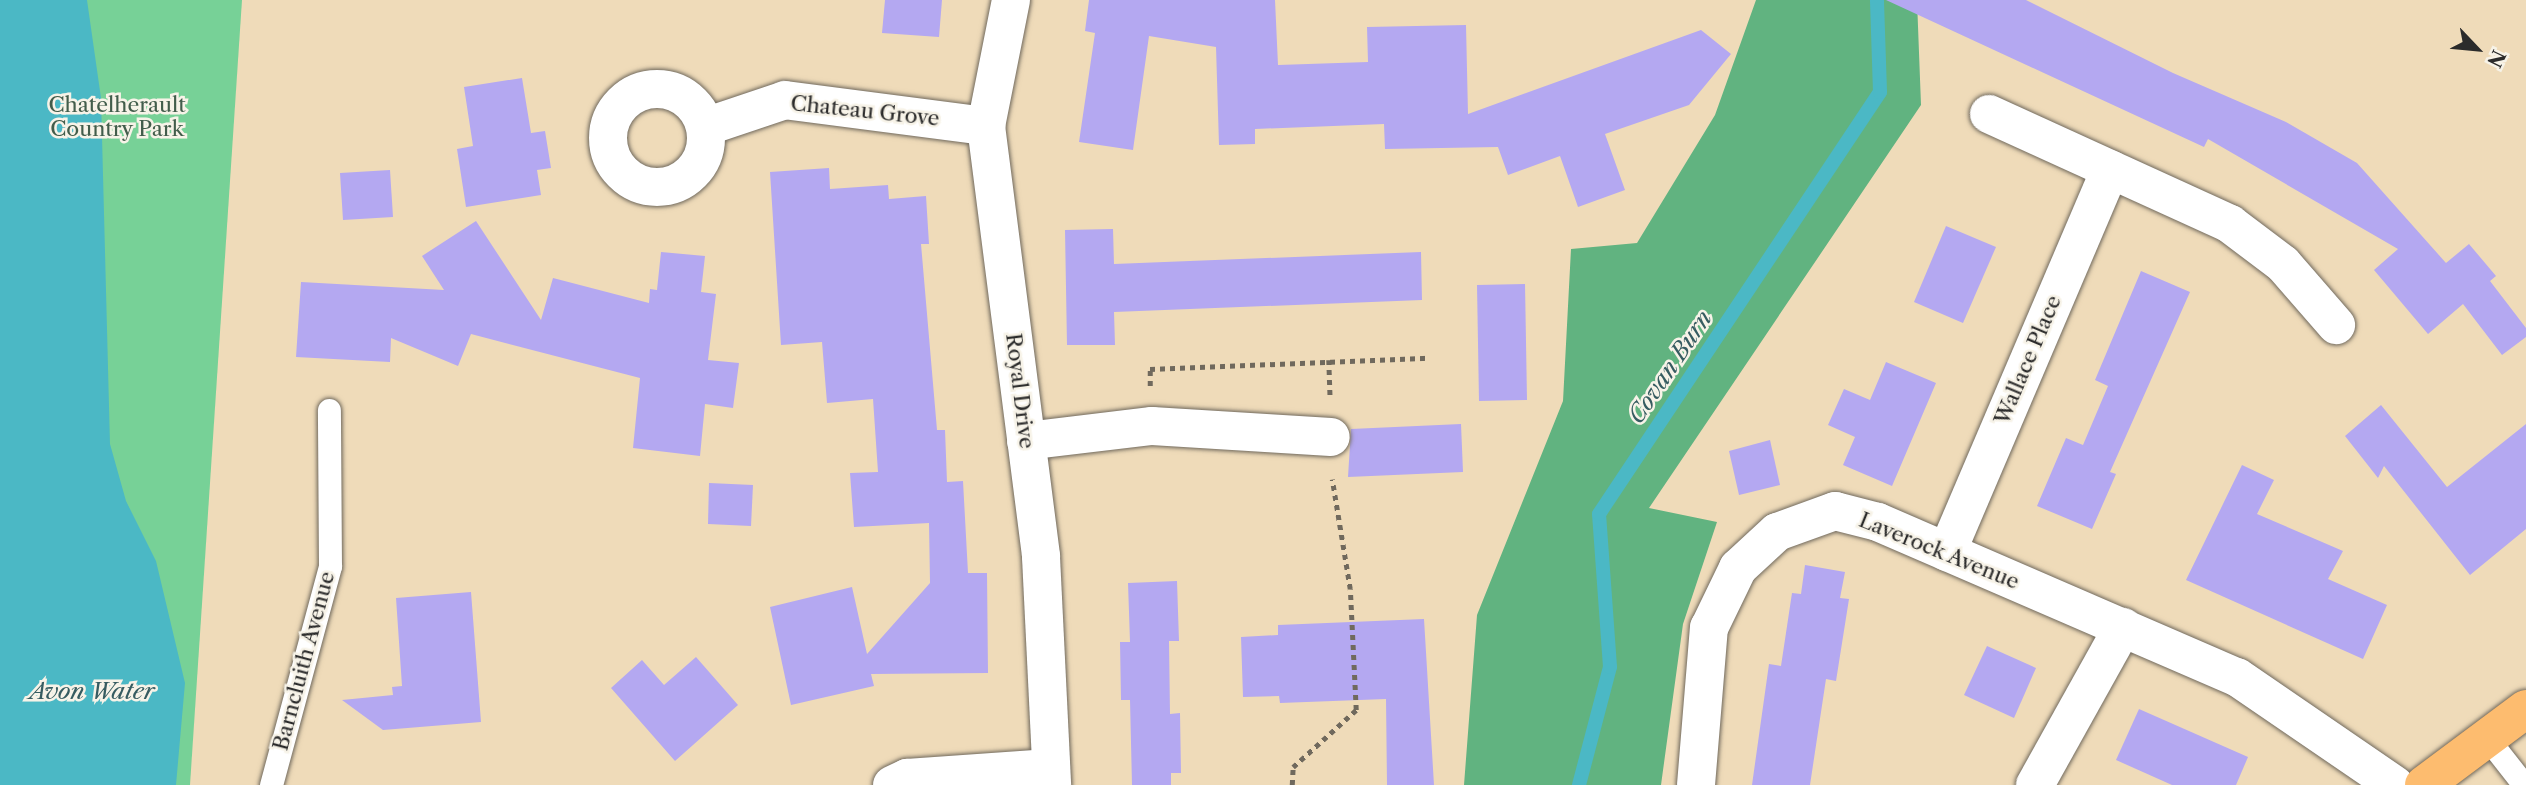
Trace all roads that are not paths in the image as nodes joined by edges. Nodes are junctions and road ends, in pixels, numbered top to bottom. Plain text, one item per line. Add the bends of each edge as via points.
1 (1011, 0) edge
2 (1989, 114) dead end
3 (985, 125) junction
4 (705, 127) dead end
5 (2110, 169) junction
6 (2336, 325) dead end
7 (329, 410) dead end
8 (1331, 437) road end
9 (1026, 441) junction
10 (1947, 552) junction
11 (2123, 627) junction
12 (2526, 709) edge
13 (2487, 738) junction
14 (1051, 777) edge
15 (271, 785) edge
16 (892, 785) edge
17 (1696, 785) edge
18 (2035, 785) edge
19 (2395, 785) edge
20 (2424, 785) edge
21 (2524, 785) edge

1 - 3 street, Royal Drive
2 - 5 street
3 - 4 street, Chateau Grove via 785,100
3 - 9 street, Royal Drive
5 - 6 street via 2230,224 2283,264
5 - 10 street, Wallace Place
7 - 15 lane, Barncluith Avenue via 330,566
8 - 9 street via 1152,426
9 - 14 street, Royal Drive via 1041,557
10 - 11 street, Laverock Avenue
10 - 17 street, Laverock Avenue via 1878,522 1835,511 1777,532 1738,568 1709,628
11 - 18 street
11 - 19 street, Laverock Avenue via 2237,677
12 - 13 main road
13 - 20 main road
13 - 21 lane
14 - 16 street via 907,778

